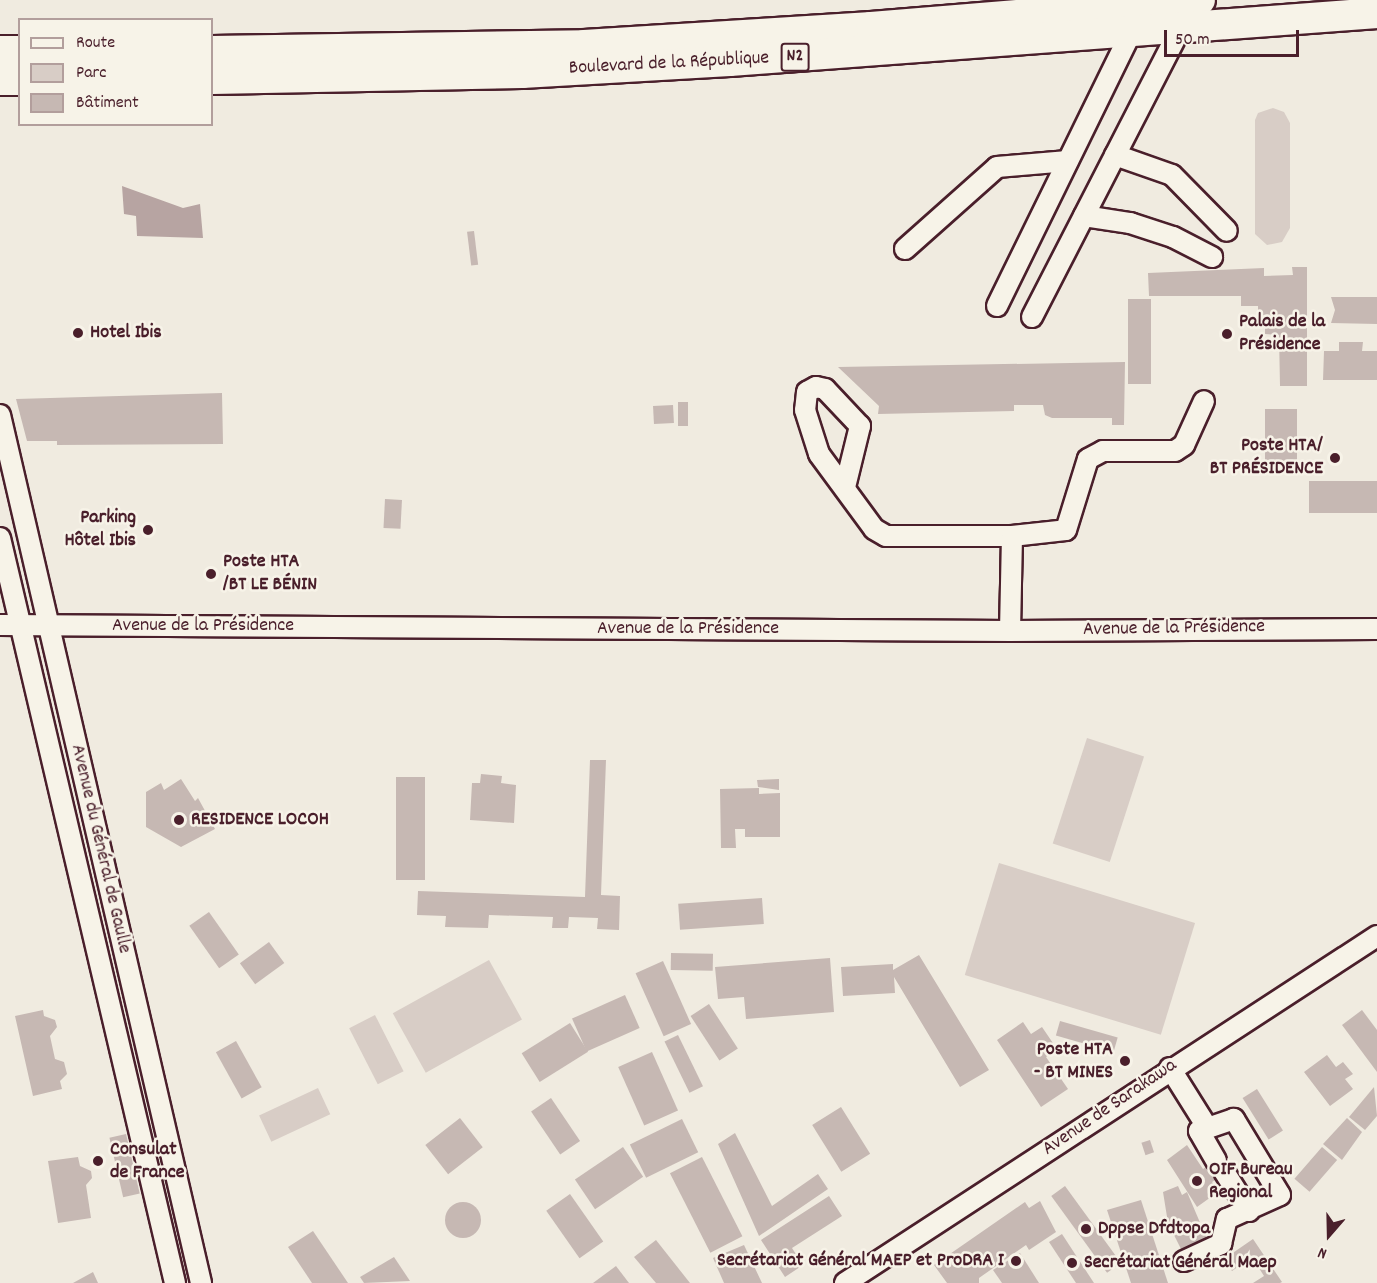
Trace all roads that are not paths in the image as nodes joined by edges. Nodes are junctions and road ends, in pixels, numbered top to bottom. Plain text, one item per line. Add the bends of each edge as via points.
1 (1200, 0) edge
2 (1377, 13) edge
3 (1180, 29) junction
4 (1131, 33) junction
5 (0, 51) edge
6 (18, 51) edge
7 (213, 51) edge
8 (213, 79) edge
9 (0, 80) edge
10 (18, 80) edge
11 (1115, 155) junction
12 (1068, 161) junction
13 (1084, 216) junction
14 (1227, 231) dead end
15 (905, 249) dead end
16 (1212, 257) dead end
17 (997, 306) dead end
18 (1032, 317) dead end
19 (1204, 401) dead end
20 (0, 415) edge
21 (844, 487) dead end
22 (1012, 536) junction
23 (0, 538) edge
24 (47, 624) junction
25 (10, 625) edge
26 (1377, 629) edge
27 (1010, 631) junction
28 (1377, 936) edge
29 (1170, 1068) junction
30 (1207, 1127) junction
31 (167, 1141) junction
32 (144, 1148) junction
33 (178, 1188) junction
34 (155, 1195) junction
35 (1249, 1211) junction
36 (1184, 1261) dead end
37 (175, 1283) edge
38 (201, 1283) edge
39 (845, 1283) edge

1 - 7 highway, Boulevard de la République / N2 via 608,44
2 - 3 highway, Boulevard de la République / N2
3 - 4 highway, Boulevard de la République / N2
3 - 11 street
4 - 8 highway, Boulevard de la République / N2 via 522,73
4 - 12 street
5 - 6 highway
9 - 10 highway
11 - 13 street
11 - 14 street via 1172,175
12 - 15 street via 997,167
12 - 17 street
13 - 16 street via 1130,223 1173,237
13 - 18 street
19 - 22 street via 1184,445 1175,452 1103,451 1089,459 1066,530
20 - 24 street, Avenue du Général de Gaulle
21 - 22 street via 874,529 886,536
22 - 27 street
23 - 25 street, Avenue du Général de Gaulle
24 - 25 street, Avenue de la Présidence
24 - 27 street, Avenue de la Présidence
24 - 31 street, Avenue du Général de Gaulle
25 - 32 street, Avenue du Général de Gaulle
26 - 27 street, Avenue de la Présidence
28 - 29 street, Avenue de Sarakawa
29 - 30 street
29 - 39 street, Avenue de Sarakawa
30 - 35 street via 1199,1131
30 - 35 street via 1234,1119 1280,1195
31 - 32 street
31 - 33 street, Avenue du Général de Gaulle
32 - 34 street, Avenue du Général de Gaulle
33 - 34 street
33 - 38 street, Avenue du Général de Gaulle
34 - 37 street, Avenue du Général de Gaulle
35 - 36 street via 1227,1220 1221,1244

